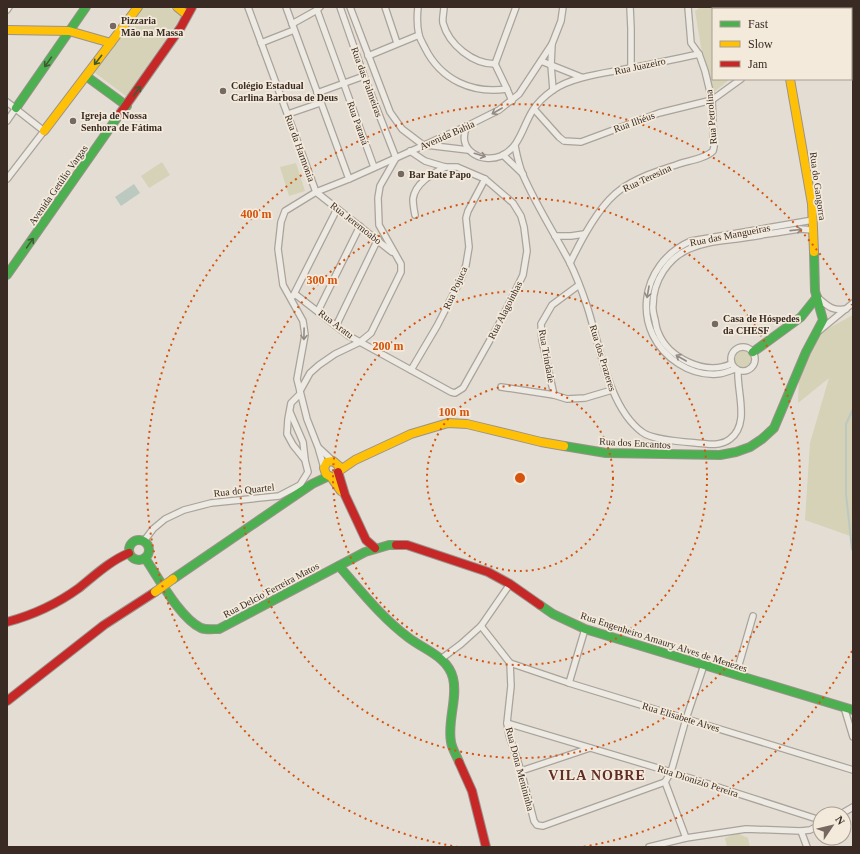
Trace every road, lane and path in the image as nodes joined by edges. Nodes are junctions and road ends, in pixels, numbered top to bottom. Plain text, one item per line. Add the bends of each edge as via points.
1 (9, 7) edge
2 (86, 7) edge
3 (138, 7) edge
4 (177, 7) edge
5 (192, 7) edge
6 (248, 7) edge
7 (286, 7) edge
8 (340, 7) edge
9 (350, 7) edge
10 (385, 7) edge
11 (418, 7) edge
12 (444, 7) edge
13 (516, 7) edge
14 (563, 7) edge
15 (630, 7) edge
16 (688, 7) edge
17 (318, 9) edge
18 (7, 10) edge
19 (187, 15) junction
20 (292, 24) junction
21 (7, 30) edge
22 (294, 30) junction
23 (69, 32) junction
24 (419, 35) junction
25 (111, 43) junction
26 (261, 43) junction
27 (397, 43) junction
28 (552, 44) junction
29 (699, 54) junction
30 (368, 56) junction
31 (541, 61) junction
32 (495, 64) junction
33 (551, 65) junction
34 (631, 68) junction
35 (86, 76) junction
36 (364, 76) junction
37 (582, 78) junction
38 (740, 80) edge
39 (790, 80) edge
40 (343, 83) junction
41 (507, 89) junction
42 (553, 90) junction
43 (317, 93) junction
44 (712, 100) junction
45 (512, 101) junction
46 (7, 102) edge
47 (320, 103) junction
48 (127, 106) junction
49 (16, 108) junction
50 (534, 109) junction
51 (288, 114) junction
52 (7, 121) edge
53 (468, 126) junction
54 (44, 131) junction
55 (423, 145) junction
56 (514, 146) junction
57 (468, 150) junction
58 (410, 151) junction
59 (502, 155) junction
60 (706, 156) joint
61 (396, 158) junction
62 (374, 167) junction
63 (445, 167) junction
64 (523, 175) junction
65 (485, 178) junction
66 (7, 179) edge
67 (349, 179) junction
68 (316, 192) junction
69 (337, 209) junction
70 (415, 215) dead end
71 (813, 220) junction
72 (379, 225) junction
73 (360, 226) junction
74 (814, 230) junction
75 (368, 232) junction
76 (584, 234) junction
77 (555, 236) junction
78 (728, 237) junction
79 (378, 239) junction
80 (396, 255) junction
81 (673, 255) junction
82 (570, 263) junction
83 (7, 275) edge
84 (652, 277) junction
85 (658, 280) junction
86 (579, 285) junction
87 (293, 296) junction
88 (817, 297) junction
89 (853, 303) edge
90 (649, 305) junction
91 (846, 309) junction
92 (318, 311) junction
93 (336, 326) junction
94 (818, 332) junction
95 (655, 333) junction
96 (360, 342) junction
97 (753, 352) junction
98 (699, 366) junction
99 (734, 368) junction
100 (411, 370) junction
101 (697, 372) junction
102 (463, 388) joint
103 (501, 388) dead end
104 (612, 390) junction
105 (300, 393) junction
106 (554, 395) junction
107 (290, 412) junction
108 (318, 447) junction
109 (305, 460) junction
110 (354, 460) junction
111 (334, 462) junction
112 (324, 469) junction
113 (334, 474) junction
114 (312, 484) junction
115 (366, 540) junction
116 (144, 541) junction
117 (375, 548) junction
118 (365, 552) junction
119 (129, 553) junction
120 (145, 558) junction
121 (339, 566) junction
122 (510, 584) junction
123 (754, 616) dead end
124 (7, 622) edge
125 (481, 626) junction
126 (585, 629) junction
127 (442, 658) junction
128 (510, 663) junction
129 (704, 665) junction
130 (736, 675) junction
131 (569, 683) junction
132 (7, 701) edge
133 (844, 707) junction
134 (853, 710) edge
135 (686, 718) junction
136 (507, 723) junction
137 (853, 736) edge
138 (590, 748) junction
139 (521, 770) junction
140 (853, 770) edge
141 (671, 772) junction
142 (666, 782) junction
143 (812, 817) edge
144 (812, 829) edge
145 (801, 831) junction
146 (686, 838) junction
147 (486, 847) edge
148 (649, 847) edge
149 (807, 847) edge

1 - 18 street
2 - 23 street
3 - 25 street
4 - 19 street
5 - 19 street, Avenida Getúlio Vargas
6 - 26 street, Rua da Harmonia
7 - 20 street
8 - 36 street, Rua das Palmeiras
9 - 30 street, Rua das Palmeiras
10 - 27 street
11 - 24 street
12 - 32 street via 443,21 451,39 478,62
13 - 32 street
14 - 28 street, Avenida Bahia
15 - 34 street
16 - 29 street, Rua Petrolina via 691,43
17 - 20 street
17 - 40 street, Rua Paraná
48 -> 19 street, Avenida Getúlio Vargas
20 - 22 street
21 - 23 street
22 - 26 street
22 - 43 street
23 - 25 street
23 -> 49 street
24 - 27 street
24 - 41 street via 430,59 454,81 471,88 496,91
25 -> 35 street
26 - 51 street, Rua da Harmonia
27 - 30 street
28 - 31 street, Avenida Bahia
28 - 33 street, Avenida Bahia
29 - 34 street, Rua Juazeiro
29 - 44 street, Rua Petrolina
30 - 55 street, Rua das Palmeiras via 390,112 402,129
31 - 33 street
31 - 45 street, Avenida Bahia
32 - 41 street
33 - 37 street
33 - 42 street, Avenida Bahia
34 - 37 street, Rua Juazeiro
35 - 48 street
35 - 54 street
36 - 40 street
36 - 61 street, Rua das Palmeiras
37 - 42 street, Rua Juazeiro
38 - 44 street, Rua Ilhéus
39 - 71 street, Rua do Gangorra
40 - 43 street
40 - 62 street, Rua Paraná
41 - 45 street
42 - 50 street, Rua Juazeiro
43 - 47 street
44 - 50 street, Rua Ilhéus via 659,113 581,142 564,141
44 - 60 street, Rua Petrolina via 714,147
45 -> 53 street, Avenida Bahia
46 - 49 street
47 - 51 street
47 - 67 street
83 -> 48 street, Avenida Getúlio Vargas
49 - 52 street
49 - 54 street
50 - 56 street, Rua Juazeiro
51 - 68 street, Rua da Harmonia
53 - 55 street, Avenida Bahia
53 - 57 street via 464,133
54 - 66 street
55 - 57 street
55 - 58 street, Avenida Bahia
56 - 59 street
56 - 64 street, Rua dos Prazeres
57 -> 59 street via 485,157 494,158
58 - 61 street, Avenida Bahia
58 - 63 street, Rua Alagoinhas via 425,161
59 - 64 street, Rua dos Prazeres
60 - 76 street, Rua Teresina via 651,174 619,190
61 - 62 street, Avenida Bahia
61 - 72 street via 380,186
62 - 67 street, Avenida Bahia
63 - 65 street, Rua Alagoinhas via 457,167
63 - 70 street via 418,185 413,200
64 - 77 street, Rua dos Prazeres
65 - 100 street, Rua Pojuca via 466,218 469,247 460,281
65 - 102 street, Rua Alagoinhas via 514,203 524,227 527,251 523,275
67 - 68 street, Avenida Bahia
68 - 69 street, Rua Jeremoabo
68 - 87 street, Rua da Harmonia via 285,211 281,222 278,249 283,285
69 - 73 street, Rua Jeremoabo
69 - 87 street
71 - 74 street, Rua do Gangorra
71 - 78 street, Rua das Mangueiras
72 - 75 street via 374,231
72 - 80 street
73 - 75 street, Rua Jeremoabo
73 - 92 street
78 -> 74 street, Rua das Mangueiras via 800,229
74 - 88 street, Rua do Gangorra
75 - 79 street, Rua Jeremoabo
76 - 77 street
76 - 82 street, Rua Teresina
77 - 82 street, Rua dos Prazeres
78 - 81 street, Rua das Mangueiras via 691,241 682,245
79 - 80 street, Rua Jeremoabo
79 - 93 street
80 - 96 street via 401,268 398,280 370,334
81 - 84 street, Rua das Mangueiras via 664,259
81 - 85 street, Rua das Mangueiras
82 - 86 street, Rua dos Prazeres
84 - 85 street
84 -> 90 street, Rua das Mangueiras via 648,290
85 - 90 street, Rua das Mangueiras
86 - 104 street, Rua dos Prazeres
86 - 106 street, Rua Trindade via 552,305 541,324
87 - 92 street, Rua Aratu
87 -> 105 street, Rua da Harmonia via 303,321 304,335 297,379
88 - 91 street via 832,309
88 - 94 street, Rua dos Encantos via 823,320
88 - 97 street via 801,317
89 - 91 street
90 - 95 street, Rua das Mangueiras via 647,313
91 - 94 street
92 - 93 street, Rua Aratu
93 - 96 street, Rua Aratu
94 - 110 street, Rua dos Encantos via 806,352 774,428 754,446 737,453 720,456 606,453 541,442 467,424 448,423 410,434
98 -> 95 street, Rua das Mangueiras via 674,354
95 - 101 street, Rua das Mangueiras via 671,359
96 - 100 street, Rua Aratu
96 - 105 street via 319,365 310,373
97 - 99 street via 756,360 753,368 746,372
97 - 99 street via 745,347 736,349 730,357
98 - 99 street, Rua das Mangueiras
98 - 101 street
99 - 101 street, Rua das Mangueiras via 718,374
99 - 104 street, Rua dos Prazeres via 742,416 740,427 736,435 726,442 710,445 642,433 626,417
100 - 102 street, Rua Aratu via 451,392
103 - 106 street
104 - 106 street via 585,398
105 - 107 street via 292,403
105 - 108 street, Rua da Harmonia
107 - 109 street, Rua do Quartel via 303,442
107 - 109 street via 287,434
108 - 111 street
108 - 112 street, Rua da Harmonia
109 - 116 street, Rua do Quartel via 308,472 300,485 290,491 278,496 211,503 184,510 165,519
110 - 111 street, Rua dos Encantos
110 - 113 street, Rua dos Encantos
111 - 112 street via 327,462
111 - 113 street via 339,466
112 - 113 street via 326,474
112 - 114 street, Rua do Quartel
113 - 114 street, Rua do Quartel
113 - 115 street
114 - 132 street, Rua do Quartel, bridge via 104,625
115 - 117 street
115 - 118 street
116 - 119 street via 135,541 130,545
116 - 120 street via 148,546
117 - 118 street, Rua Engenheiro Amaury Alves de Menezes
117 - 122 street, Rua Engenheiro Amaury Alves de Menezes via 407,545 488,572
118 - 121 street, Rua Delcio Ferreira Matos
119 - 120 street via 138,560
119 - 124 street via 112,561 70,594
120 - 121 street, Rua Delcio Ferreira Matos via 181,610 193,623 210,630 219,629
121 - 127 street via 383,615 409,638
122 - 125 street
122 - 126 street, Rua Engenheiro Amaury Alves de Menezes via 553,614
123 - 130 street
125 - 127 street
125 - 128 street
126 - 129 street, Rua Engenheiro Amaury Alves de Menezes
126 - 131 street
127 - 147 street via 453,678 454,687 450,717 451,742 472,791
128 - 131 street, Rua Elisabete Alves
128 - 136 street, Rua Dona Menininha via 511,686
129 - 130 street, Rua Engenheiro Amaury Alves de Menezes
129 - 135 street
130 - 133 street, Rua Engenheiro Amaury Alves de Menezes
131 - 135 street, Rua Elisabete Alves
133 - 134 street, Rua Engenheiro Amaury Alves de Menezes
133 - 137 street
135 - 140 street, Rua Elisabete Alves
135 - 141 street
136 - 138 street, Rua Dionizio Pereira
136 - 139 street, Rua Dona Menininha
138 - 139 street
138 - 141 street, Rua Dionizio Pereira
139 - 142 street, Rua Dona Menininha via 534,821 537,825 543,826
141 - 142 street
141 - 143 street, Rua Dionizio Pereira
142 - 146 street
144 - 145 street
145 - 146 street via 746,829
145 - 149 street
146 - 148 street

